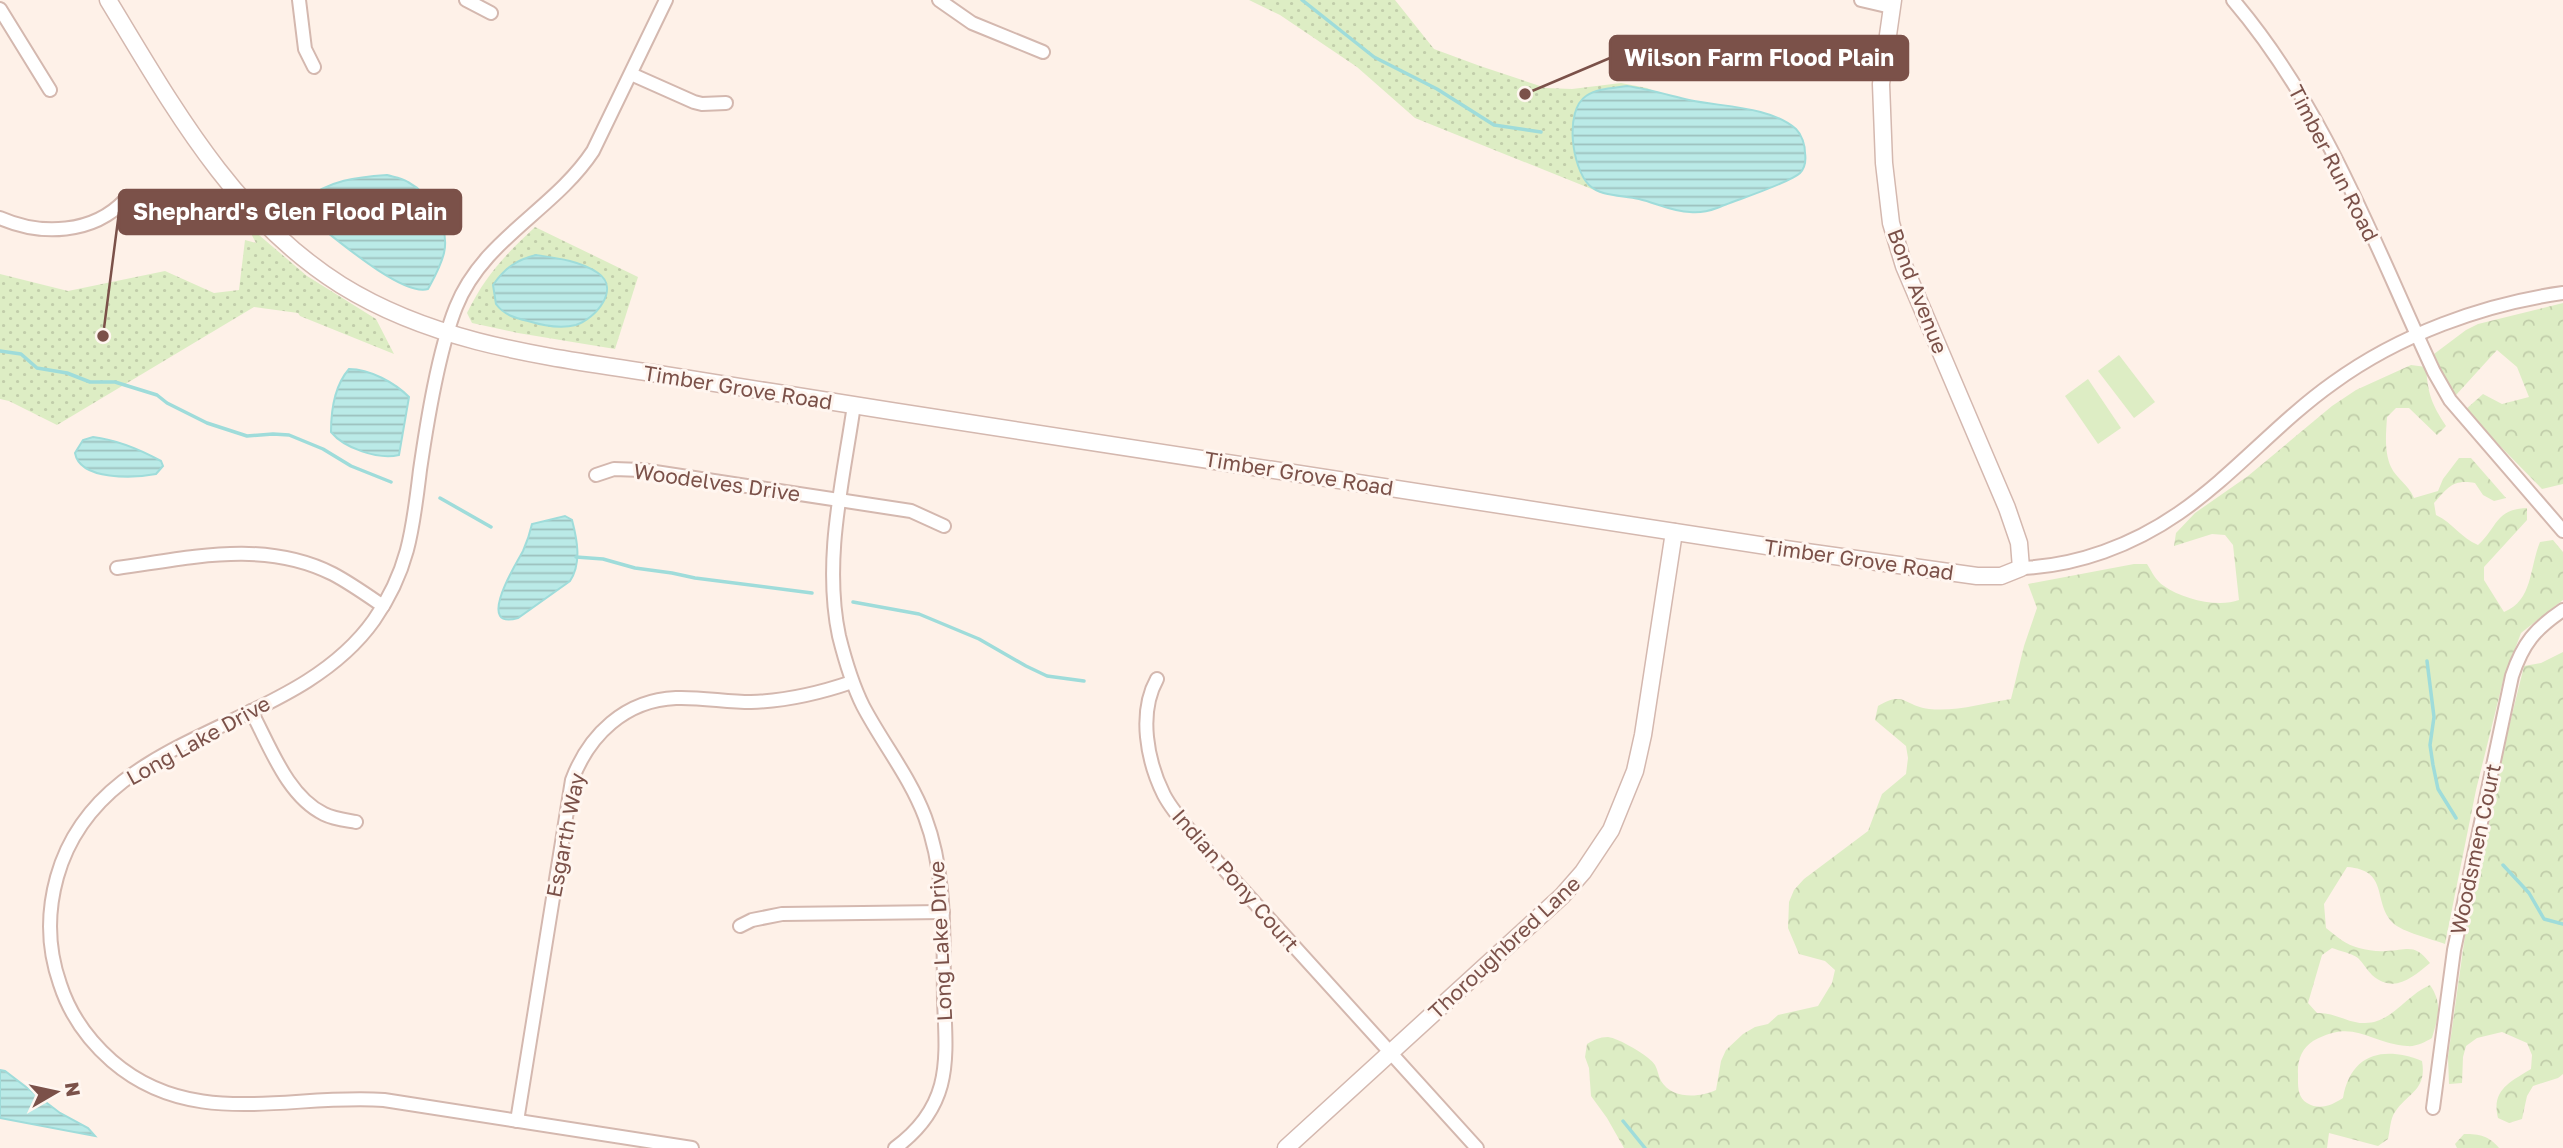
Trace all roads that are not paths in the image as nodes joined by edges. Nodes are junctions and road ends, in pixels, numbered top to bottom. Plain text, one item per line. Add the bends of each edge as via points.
1 (108, 0) edge
2 (299, 0) edge
3 (466, 0) edge
4 (666, 0) edge
5 (939, 0) edge
6 (1861, 0) edge
7 (2233, 0) edge
8 (1892, 4) edge
9 (0, 9) edge
10 (491, 13) dead end
11 (1042, 52) dead end
12 (314, 67) dead end
13 (631, 74) junction
14 (50, 90) dead end
15 (726, 103) dead end
16 (125, 200) dead end
17 (0, 218) edge
18 (2563, 293) edge
19 (448, 334) junction
20 (2417, 336) junction
21 (854, 405) junction
22 (596, 475) dead end
23 (839, 500) junction
24 (944, 526) dead end
25 (2563, 531) edge
26 (1674, 532) junction
27 (117, 568) dead end
28 (2021, 568) junction
29 (383, 606) junction
30 (2563, 610) edge
31 (1157, 679) dead end
32 (852, 682) junction
33 (251, 711) junction
34 (356, 822) dead end
35 (943, 912) junction
36 (740, 926) dead end
37 (1391, 1052) junction
38 (2433, 1108) dead end
39 (517, 1121) junction
40 (692, 1148) edge
41 (895, 1148) edge
42 (1286, 1148) edge
43 (1477, 1148) edge

1 - 19 street, Timber Grove Road via 197,144 284,241 341,285
2 - 12 street via 305,49
3 - 10 street
4 - 13 street, Long Lake Drive
5 - 11 street via 972,23
6 - 8 street
7 - 20 street, Timber Run Road via 2288,72 2321,128
8 - 28 street, Bond Avenue via 1881,84 1892,223 1904,266 2007,508 2019,543
9 - 14 street
13 - 15 street via 694,102
13 - 19 street, Long Lake Drive via 582,168 481,262 462,294
16 - 17 street via 106,217 58,230 26,227
18 - 20 street, Timber Grove Road via 2484,310
19 - 21 street, Timber Grove Road via 518,352
19 - 29 street, Long Lake Drive via 426,436 413,531 400,574
20 - 25 street, Timber Run Road via 2450,400
20 - 28 street, Timber Grove Road via 2321,391 2167,521 2084,558
21 - 23 street, Long Lake Drive
21 - 26 street, Timber Grove Road
22 - 23 street, Woodelves Drive via 614,469 642,470
23 - 24 street, Woodelves Drive via 911,511
23 - 32 street, Long Lake Drive via 833,595
26 - 28 street, Timber Grove Road via 1977,576 2001,576
26 - 37 street, Thoroughbred Lane via 1642,742 1611,830 1562,896
27 - 29 street via 223,553 275,554 334,574
29 - 33 street, Long Lake Drive via 362,636 330,667
30 - 38 street, Woodsmen Court via 2526,643 2512,676 2454,950
31 - 37 street, Indian Pony Court via 1147,701 1147,732 1153,765 1168,802
32 - 35 street, Long Lake Drive via 924,815 938,864
32 - 39 street, Esgarth Way via 778,700 661,699 612,721 587,748 572,780
33 - 34 street via 297,792 320,813
33 - 39 street, Long Lake Drive via 124,779 92,808 69,843 54,888 51,942 61,988 82,1030 137,1079 199,1103 367,1099
35 - 36 street via 782,914
35 - 41 street, Long Lake Drive via 942,1078 922,1124
37 - 42 street, Thoroughbred Lane
37 - 43 street, Indian Pony Court
39 - 40 street, Long Lake Drive

